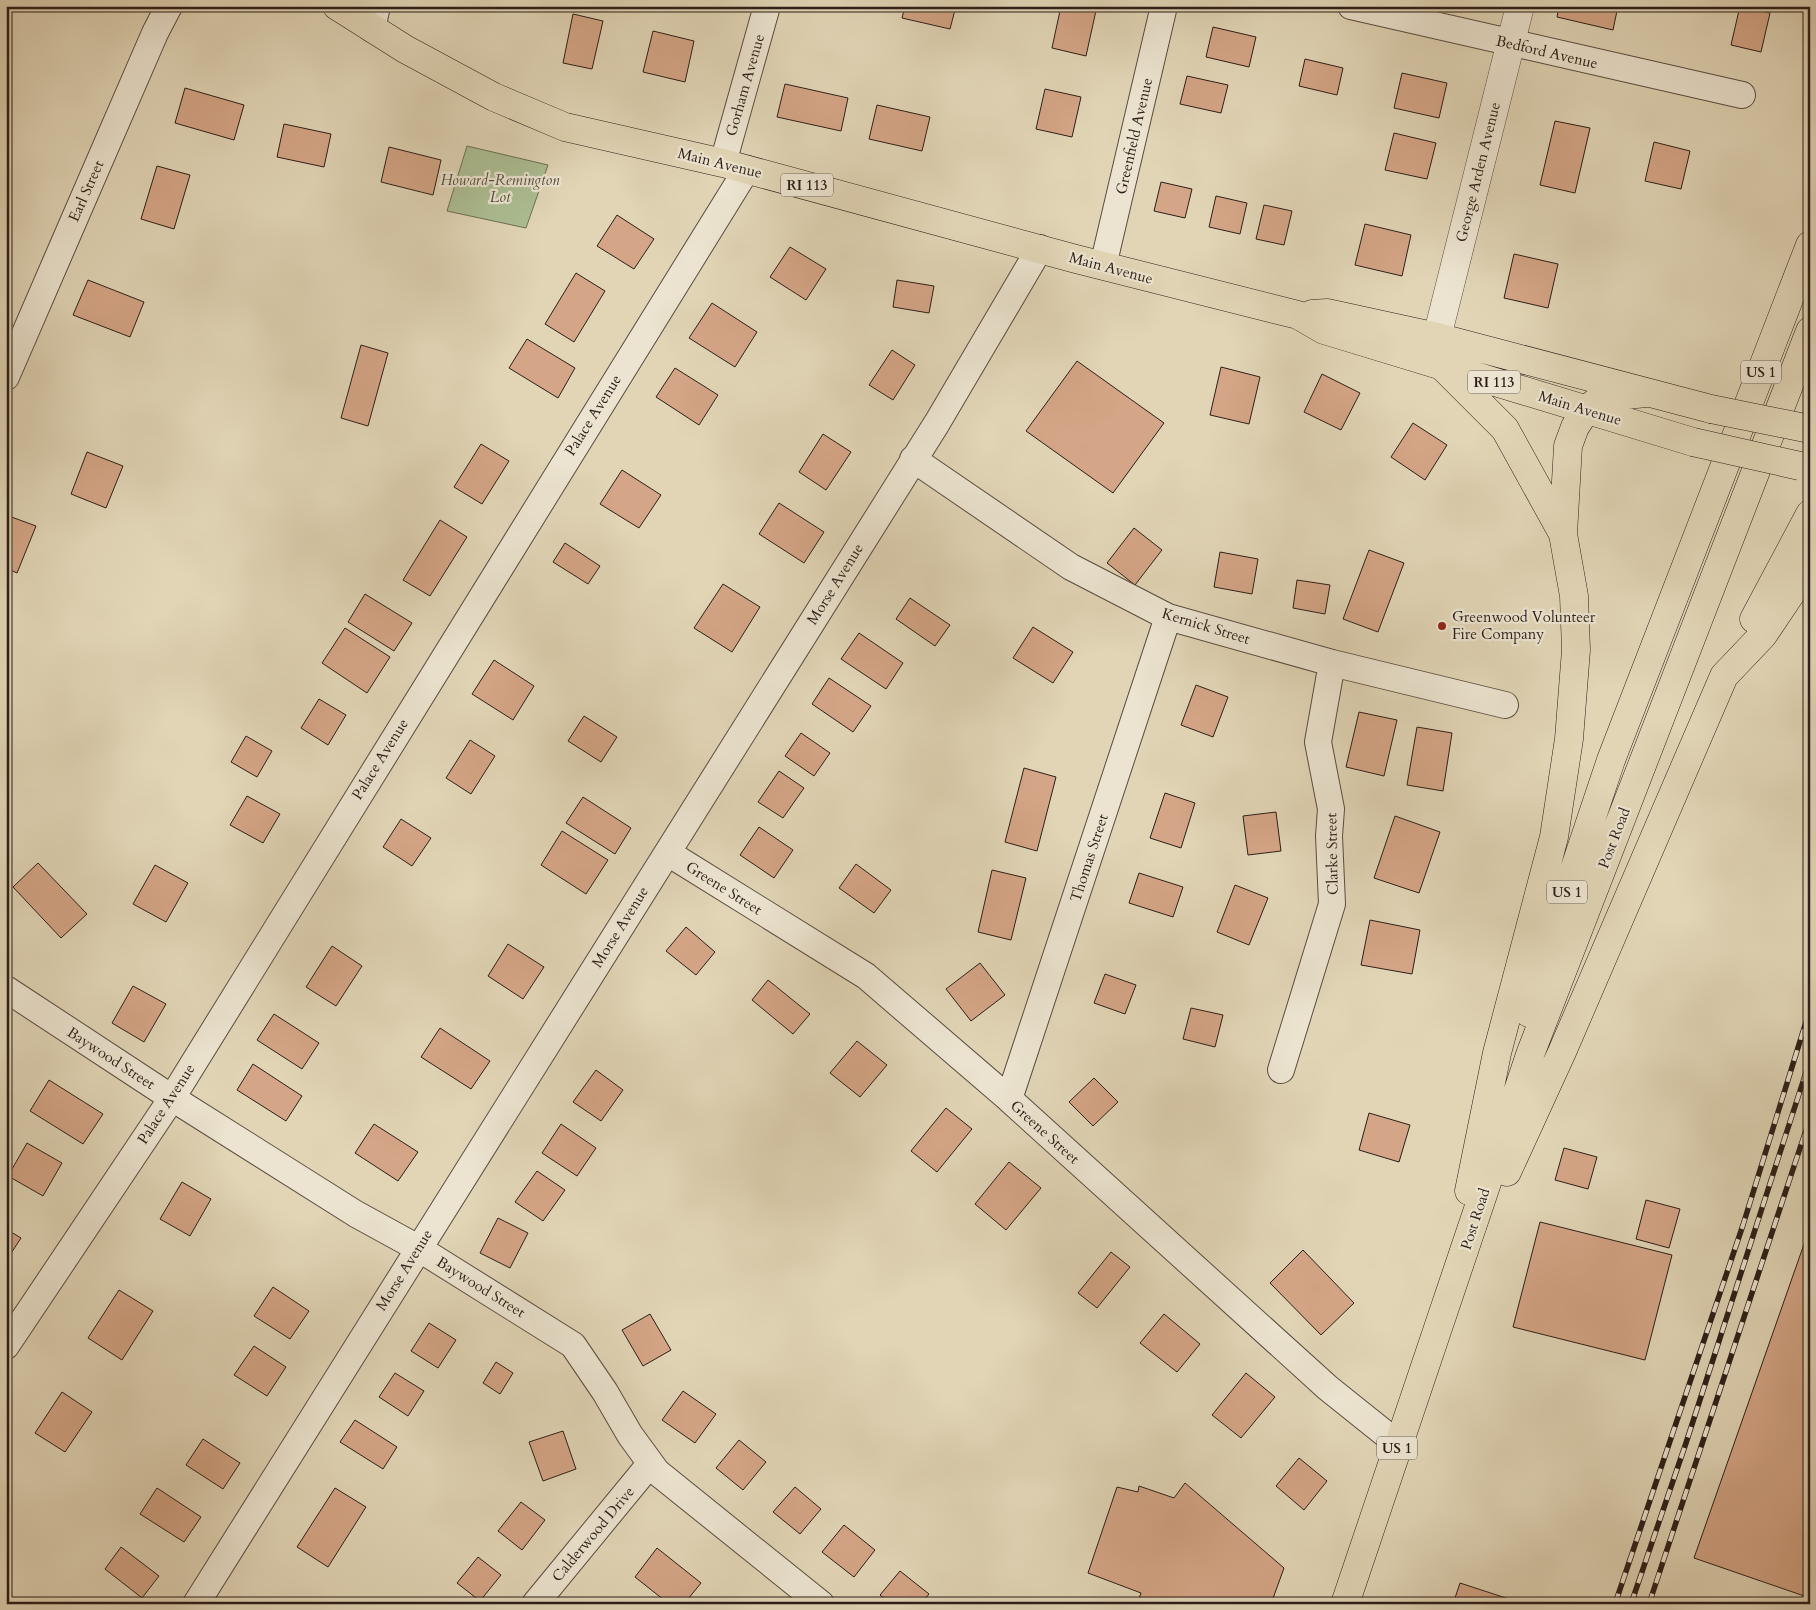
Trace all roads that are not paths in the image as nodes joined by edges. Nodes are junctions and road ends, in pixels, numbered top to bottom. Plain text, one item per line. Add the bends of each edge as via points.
1 (169, 6) edge
2 (337, 6) edge
3 (767, 6) edge
4 (1164, 6) edge
5 (1351, 6) edge
6 (1520, 6) edge
7 (375, 18) edge
8 (1510, 44) junction
9 (1742, 95) dead end
10 (735, 166) junction
11 (1810, 245) edge
12 (1040, 248) junction
13 (1103, 266) junction
14 (1298, 316) junction
15 (1810, 331) edge
16 (1437, 337) junction
17 (1444, 368) junction
18 (6, 377) edge
19 (1647, 393) junction
20 (1586, 410) junction
21 (1810, 429) edge
22 (913, 459) junction
23 (1805, 466) edge
24 (1810, 514) edge
25 (1563, 534) junction
26 (1810, 565) edge
27 (1168, 617) junction
28 (1332, 663) junction
29 (1724, 676) junction
30 (1505, 705) dead end
31 (668, 853) junction
32 (6, 989) edge
33 (1281, 1070) dead end
34 (172, 1098) junction
35 (1008, 1099) junction
36 (418, 1248) junction
37 (1450, 1294) junction
38 (6, 1346) edge
39 (1398, 1444) junction
40 (650, 1464) junction
41 (196, 1604) edge
42 (535, 1604) edge
43 (821, 1604) edge
44 (1345, 1604) edge

1 - 18 street, Earl Street
2 - 7 main road, Main Avenue / RI 113
3 - 10 street, Gorham Avenue
4 - 13 street, Greenfield Avenue
5 - 8 street, Bedford Avenue
6 - 8 street, George Arden Avenue
7 - 10 main road, Main Avenue / RI 113 via 494,97 565,127
8 - 9 street, Bedford Avenue
8 - 16 street, George Arden Avenue
10 - 12 main road, Main Avenue / RI 113
10 - 34 street, Palace Avenue via 572,449
11 - 37 main road, Post Road / US 1 via 1611,760 1546,954
12 - 13 main road, Main Avenue / RI 113
12 - 22 street, Morse Avenue
13 - 14 main road, Main Avenue / RI 113
14 - 16 main road, Main Avenue / RI 113 via 1327,313
14 - 17 main road, Main Avenue / RI 113 via 1324,330
15 - 37 main road, Post Road / US 1 via 1531,1052
16 - 19 main road, Main Avenue / RI 113
17 - 20 main road, Main Avenue / RI 113
17 - 25 main road via 1505,429
19 - 20 main road via 1602,397
19 - 21 main road, Main Avenue / RI 113, bridge
20 - 23 main road, Main Avenue / RI 113, bridge via 1693,442
20 - 25 main road via 1568,446
22 - 27 street, Kernick Street via 1071,567
22 - 31 street, Morse Avenue
24 - 29 main road
25 - 37 main road via 1574,596 1576,650 1566,759 1554,837 1497,1053
26 - 29 main road via 1763,635
27 - 28 street, Kernick Street
27 - 35 street, Thomas Street
28 - 30 street, Kernick Street
28 - 33 street, Clarke Street via 1318,742 1331,809 1332,904
29 - 37 main road via 1562,1052
31 - 35 street, Greene Street via 866,976
31 - 36 street, Morse Avenue
32 - 34 street, Baywood Street
34 - 36 street, Baywood Street via 356,1214
34 - 38 street, Palace Avenue
35 - 39 street, Greene Street via 1328,1388
36 - 40 street, Baywood Street via 573,1345
36 - 41 street, Morse Avenue
37 - 39 main road, Post Road / US 1
39 - 44 main road, Post Road / US 1
40 - 42 street, Calderwood Drive
40 - 43 street, Baywood Street

